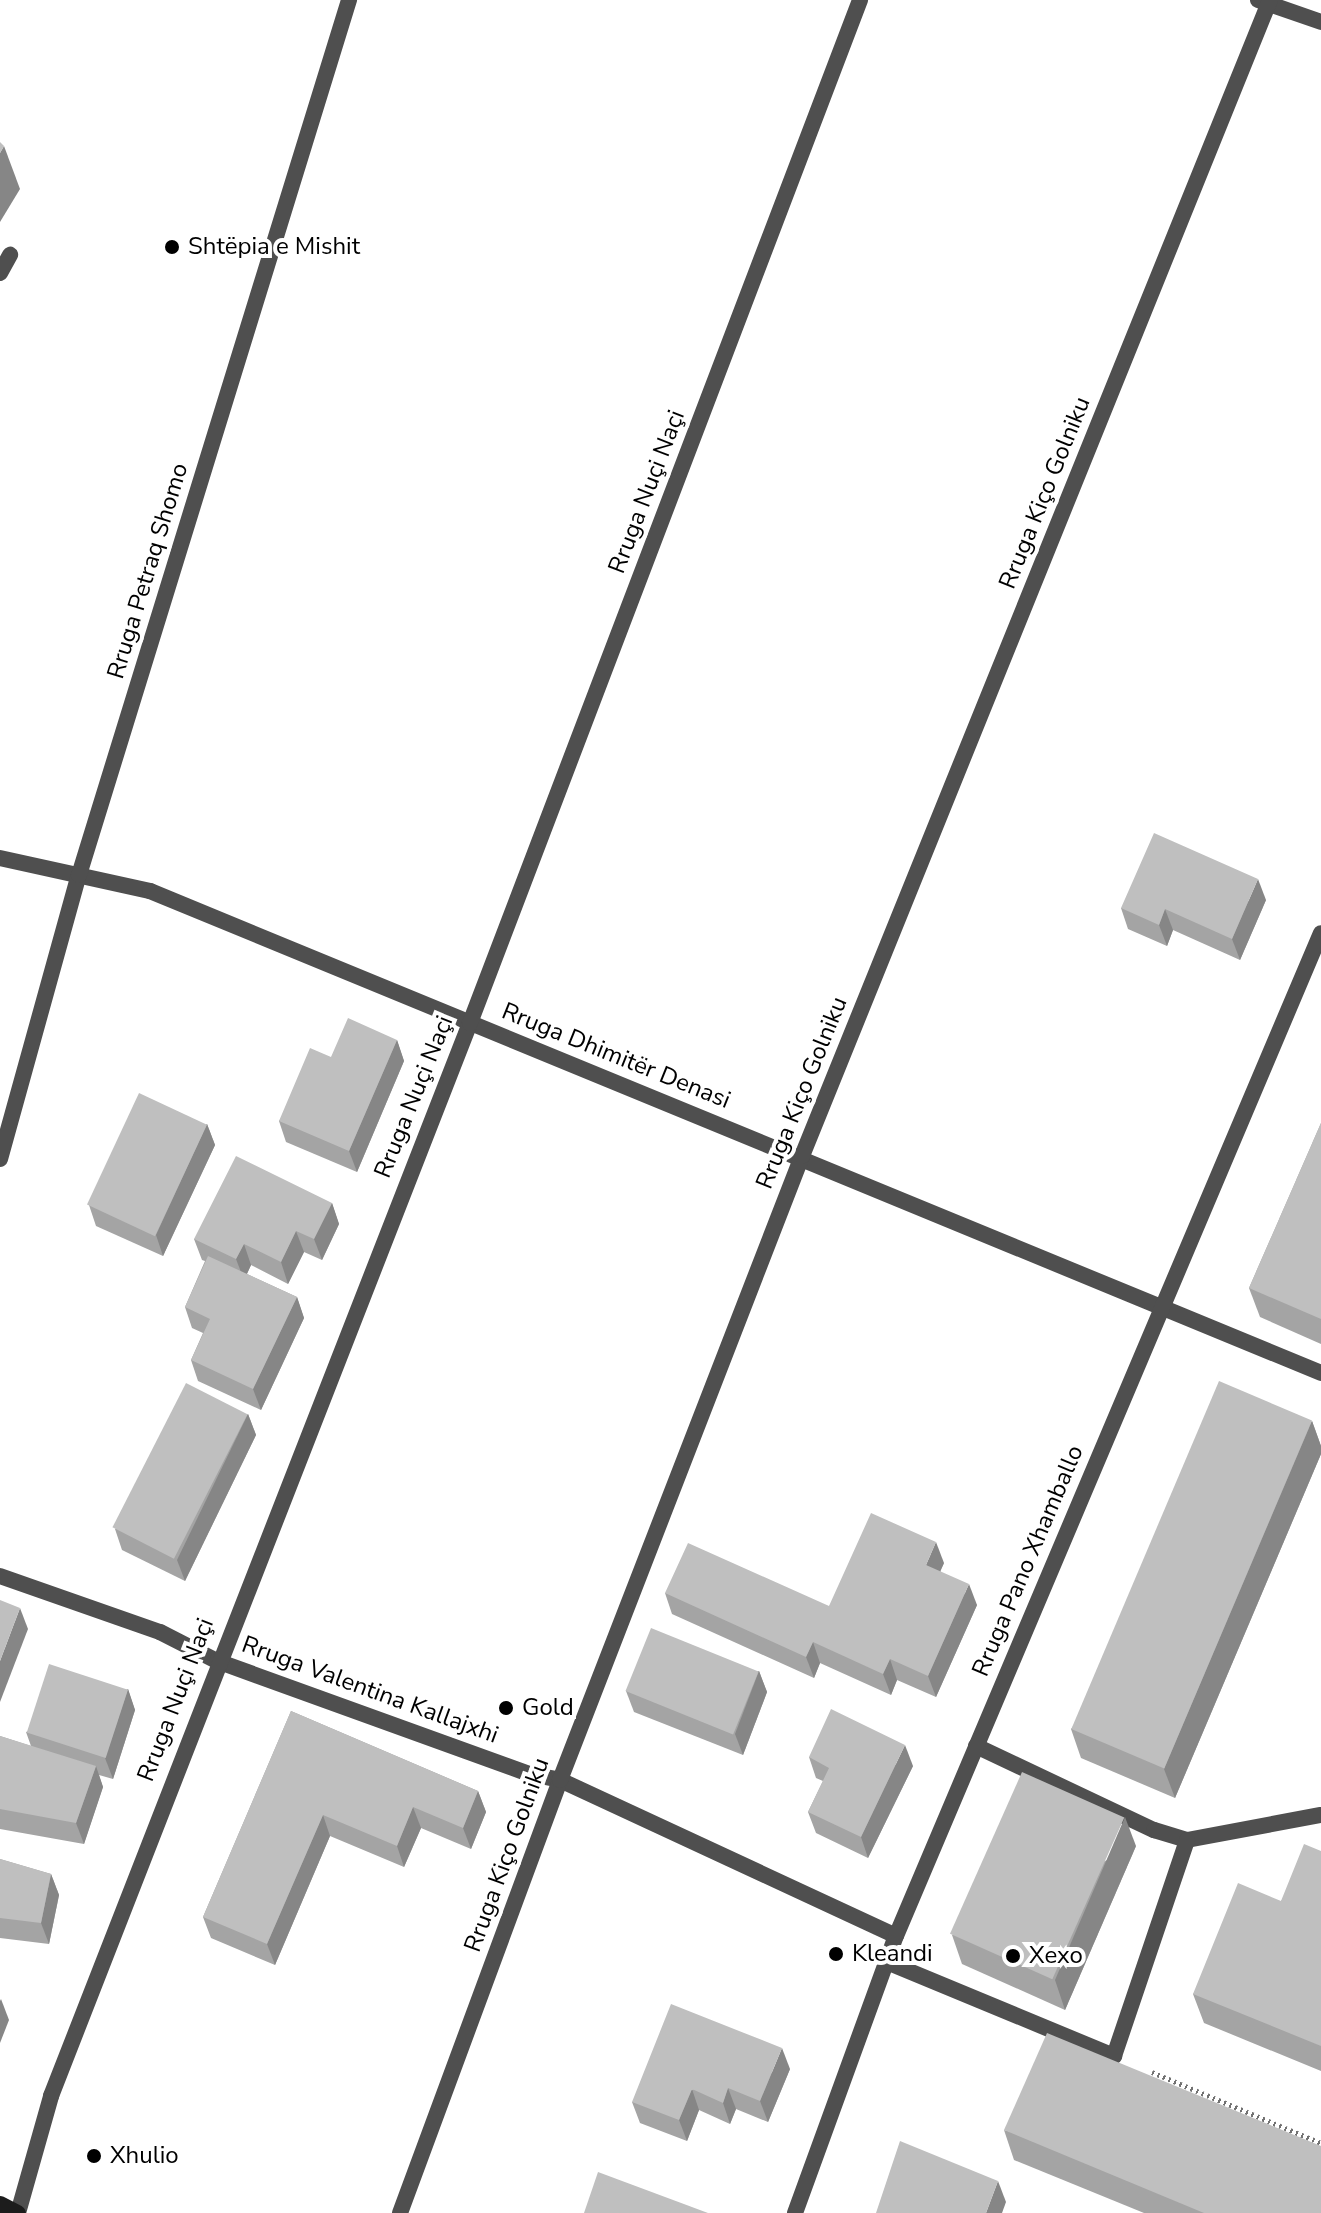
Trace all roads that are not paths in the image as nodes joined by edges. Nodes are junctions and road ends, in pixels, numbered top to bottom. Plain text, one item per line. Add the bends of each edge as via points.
1 (349, 0) edge
2 (860, 0) edge
3 (1265, 1) edge
4 (1321, 22) edge
5 (10, 255) dead end
6 (0, 273) edge
7 (0, 858) edge
8 (79, 875) junction
9 (1321, 933) edge
10 (470, 1023) junction
11 (802, 1156) junction
12 (0, 1159) edge
13 (1161, 1307) junction
14 (1321, 1373) edge
15 (0, 1576) edge
16 (217, 1661) junction
17 (976, 1746) junction
18 (560, 1780) junction
19 (1321, 1815) edge
20 (1187, 1840) junction
21 (896, 1936) junction
22 (887, 1962) junction
23 (0, 2204) edge
24 (18, 2213) edge
25 (400, 2213) edge
26 (795, 2213) edge

1 - 8 street, Rruga Petraq Shomo
2 - 10 street, Rruga Nuçi Naçi
3 - 4 street
3 - 11 street, Rruga Kiço Golniku
5 - 6 street
7 - 8 street, Rruga Dhimitër Denasi
8 - 10 street, Rruga Dhimitër Denasi via 150,891
8 - 12 street, Rruga Petraq Shomo
9 - 13 street, Rruga Pano Xhamballo
10 - 11 street, Rruga Dhimitër Denasi
10 - 16 street, Rruga Nuçi Naçi
11 - 13 street, Rruga Dhimitër Denasi
11 - 18 street, Rruga Kiço Golniku
13 - 14 street, Rruga Dhimitër Denasi
13 - 17 street, Rruga Pano Xhamballo
15 - 16 street, Rruga Valentina Kallajxhi via 160,1632
16 - 18 street, Rruga Valentina Kallajxhi via 530,1774
16 - 24 street, Rruga Nuçi Naçi via 51,2096
17 - 20 street
17 - 21 street, Rruga Pano Xhamballo
18 - 21 street, Rruga Valentina Kallajxhi
18 - 25 street, Rruga Kiço Golniku
19 - 20 street
20 - 22 street via 1114,2056
21 - 22 street, Rruga Pano Xhamballo
22 - 26 street, Rruga Pano Xhamballo
23 - 24 main road

